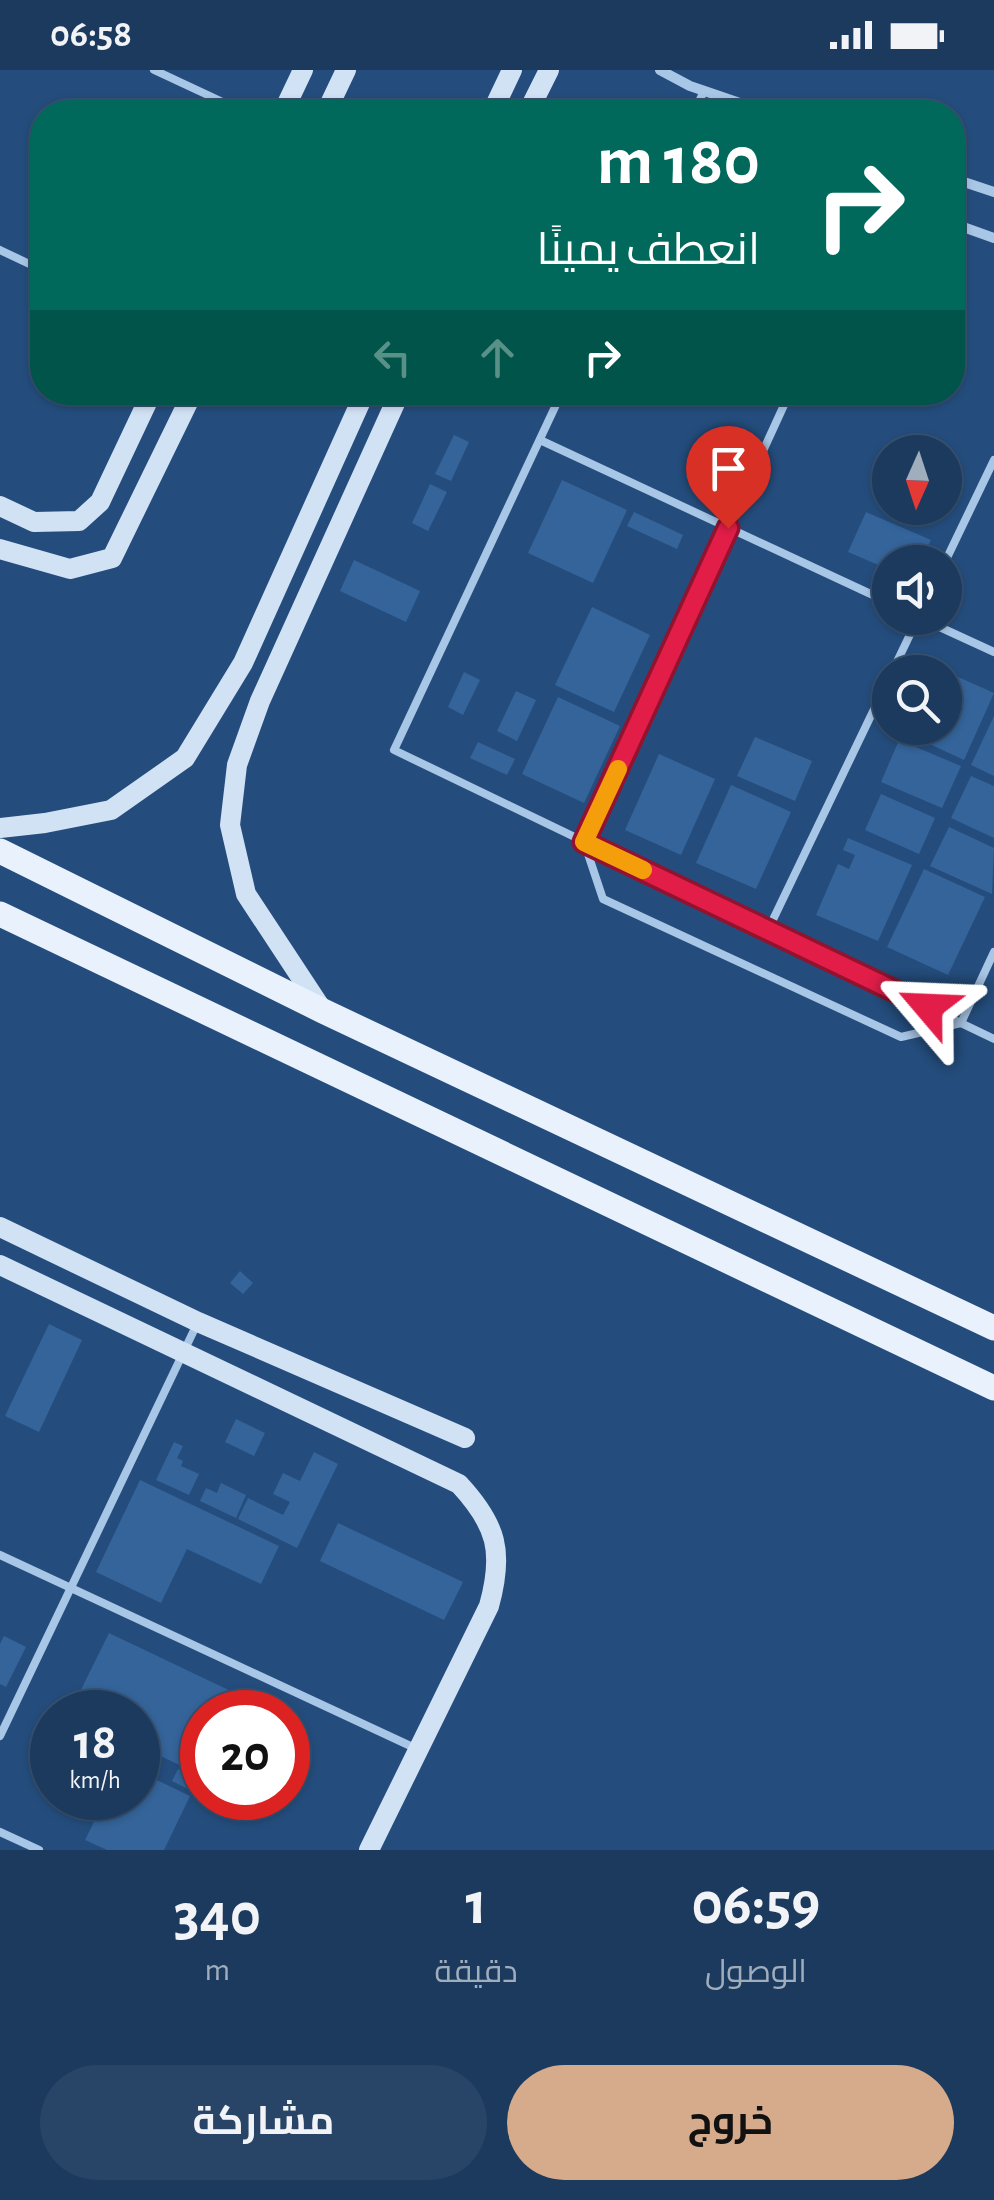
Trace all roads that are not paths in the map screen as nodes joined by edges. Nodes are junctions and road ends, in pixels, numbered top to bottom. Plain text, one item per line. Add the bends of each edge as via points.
1 (154, 70) edge
2 (303, 70) edge
3 (346, 70) edge
4 (512, 70) edge
5 (548, 70) edge
6 (660, 70) edge
7 (704, 91) junction
8 (218, 100) edge
9 (289, 100) edge
10 (332, 100) edge
11 (498, 100) edge
12 (534, 100) edge
13 (700, 100) edge
14 (731, 100) edge
15 (965, 182) edge
16 (994, 192) edge
17 (965, 228) edge
18 (994, 238) edge
19 (0, 250) edge
20 (30, 264) edge
21 (146, 405) edge
22 (188, 405) edge
23 (359, 405) edge
24 (394, 405) edge
25 (556, 405) edge
26 (784, 405) edge
27 (540, 440) junction
28 (994, 460) edge
29 (0, 506) edge
30 (728, 528) junction
31 (953, 545) edge
32 (0, 549) edge
33 (872, 596) edge
34 (956, 635) edge
35 (994, 652) edge
36 (872, 714) edge
37 (0, 828) edge
38 (584, 842) junction
39 (0, 851) edge
40 (0, 914) edge
41 (768, 930) junction
42 (994, 952) edge
43 (324, 1010) junction
44 (960, 1023) junction
45 (994, 1039) edge
46 (0, 1227) edge
47 (0, 1264) edge
48 (198, 1322) junction
49 (994, 1328) edge
50 (184, 1352) junction
51 (994, 1388) edge
52 (466, 1438) dead end
53 (0, 1555) edge
54 (70, 1589) junction
55 (0, 1736) edge
56 (417, 1750) junction
57 (0, 1832) edge
58 (39, 1850) edge
59 (369, 1850) edge

1 - 8 lane
2 - 9 street
3 - 10 street
4 - 11 street
5 - 12 street
6 - 7 street
7 - 13 lane
7 - 14 street
15 - 16 street
17 - 18 street
19 - 20 lane
21 - 29 street via 100,502 79,521 34,522
22 - 32 street via 112,558 70,568
23 - 37 street via 242,663 185,758 111,810
24 - 43 street via 260,701 237,766 230,825 246,894
25 - 27 lane
26 - 30 lane
27 - 30 lane
27 - 38 lane via 394,750
28 - 31 lane
30 - 33 lane
30 - 38 lane
34 - 35 lane
36 - 41 lane
38 - 41 lane
38 - 44 lane via 604,898 901,1037
39 - 43 main road
40 - 51 main road
41 - 44 lane
42 - 44 lane
43 - 49 main road
44 - 45 lane
46 - 48 street
47 - 50 street
48 - 50 lane
48 - 52 street
50 - 54 lane
50 - 56 street via 458,1484 482,1509 495,1540 498,1574
53 - 54 lane
54 - 55 lane
54 - 56 lane
56 - 59 street
57 - 58 lane

